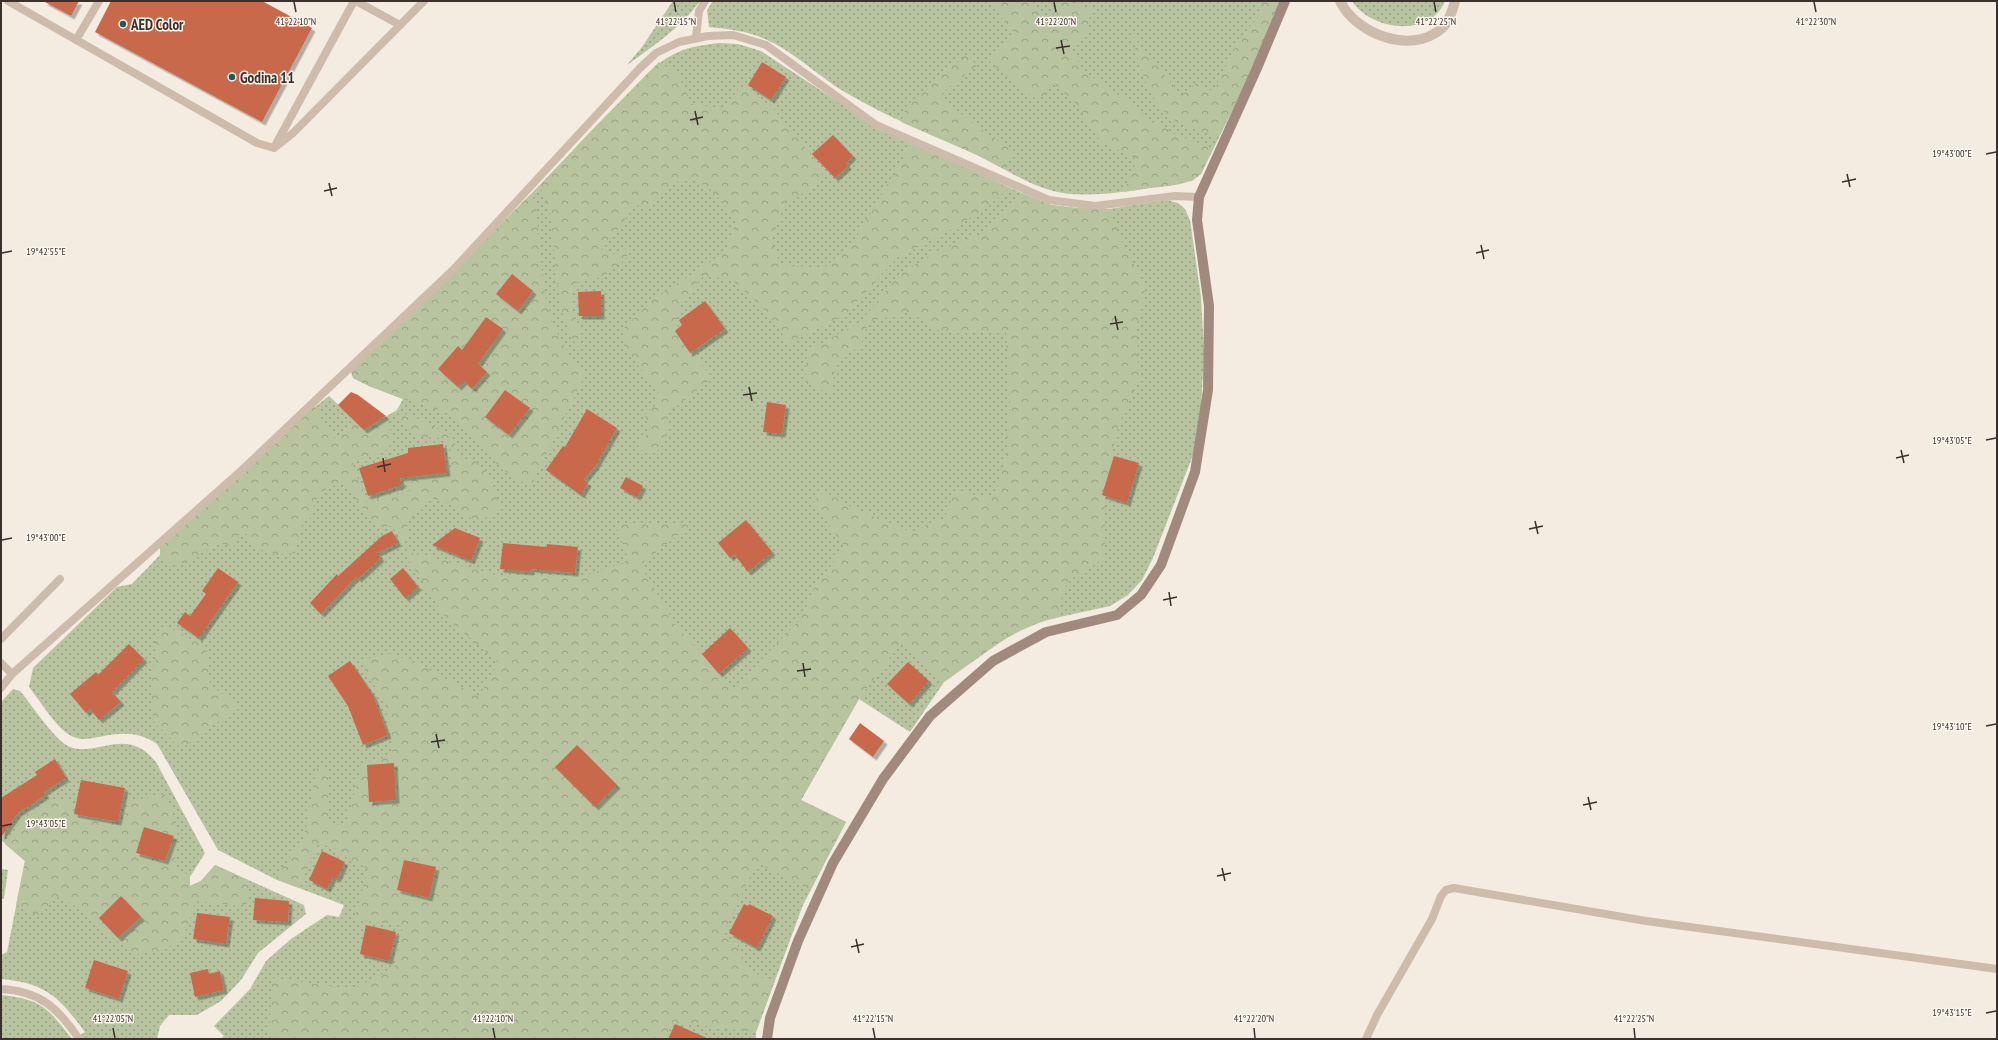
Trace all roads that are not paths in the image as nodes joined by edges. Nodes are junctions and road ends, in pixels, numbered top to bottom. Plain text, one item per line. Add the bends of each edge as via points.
1 (8, 1) edge
2 (98, 1) edge
3 (355, 1) edge
4 (424, 1) edge
5 (706, 1) edge
6 (1285, 1) edge
7 (1340, 1) edge
8 (1455, 1) edge
9 (400, 25) junction
10 (696, 38) junction
11 (76, 40) junction
12 (274, 148) junction
13 (1199, 197) junction
14 (60, 579) dead end
15 (1, 639) edge
16 (1, 663) edge
17 (12, 674) junction
18 (1, 688) edge
19 (1997, 969) edge
20 (1, 989) edge
21 (79, 1039) edge
22 (767, 1039) edge
23 (1366, 1039) edge

1 - 11 lane
2 - 11 lane
3 - 9 lane
3 - 12 lane
4 - 9 lane
5 - 10 lane via 699,11
6 - 13 street
7 - 8 street via 1354,18 1381,37 1395,40 1433,35 1443,28
9 - 12 lane via 293,133
10 - 13 lane via 733,35 766,45 876,125 1049,200 1095,206 1174,196
10 - 17 lane via 679,42 656,53 645,63 453,270 242,470
11 - 12 lane via 257,142
13 - 22 street via 1197,220 1209,306 1208,390 1195,472 1161,565 1141,596 1117,615 1046,632 993,661 930,716 884,779 833,863 798,941 770,1018
14 - 15 lane
16 - 17 lane
17 - 18 lane
19 - 23 lane via 1646,921 1454,888 1446,890 1441,896 1432,919
20 - 21 lane via 18,990 48,1002

